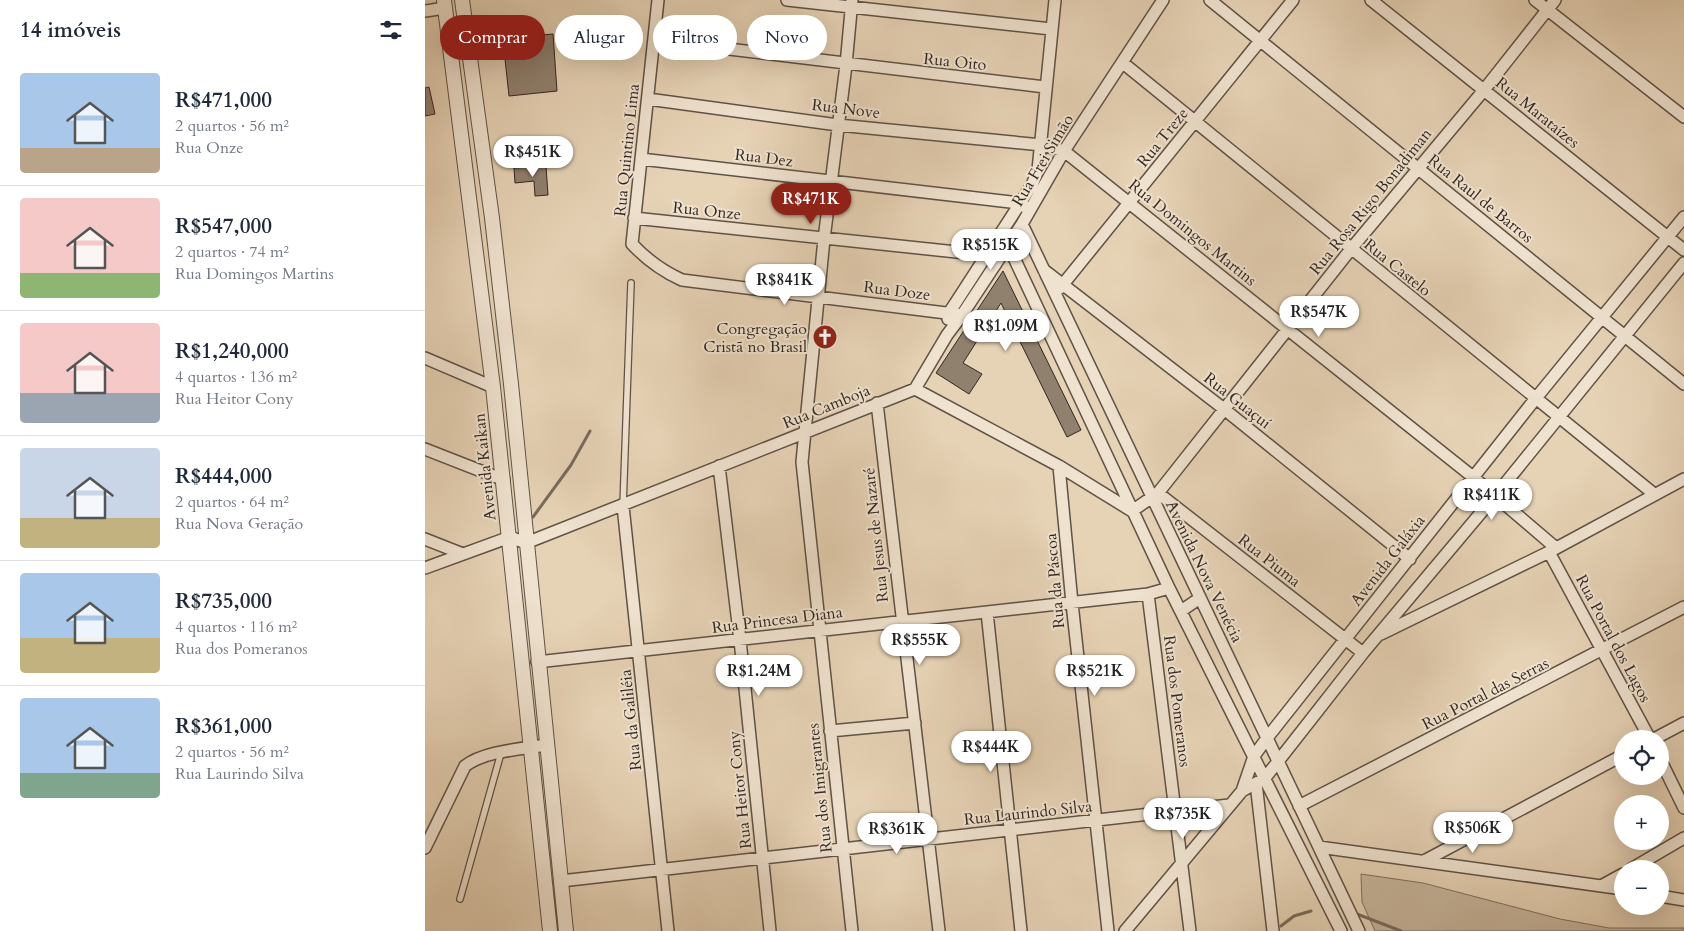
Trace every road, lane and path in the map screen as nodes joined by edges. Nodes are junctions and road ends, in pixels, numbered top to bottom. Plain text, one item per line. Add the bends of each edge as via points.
1 (462, 0) edge
2 (658, 0) edge
3 (787, 0) edge
4 (1055, 0) edge
5 (1163, 0) edge
6 (1210, 0) edge
7 (1293, 0) edge
8 (1371, 0) edge
9 (1535, 0) edge
10 (1555, 0) edge
11 (445, 4) edge
12 (851, 4) edge
13 (1547, 10) junction
14 (425, 11) edge
15 (656, 15) edge
16 (1051, 30) junction
17 (1260, 41) junction
18 (653, 50) edge
19 (737, 51) edge
20 (1123, 63) junction
21 (846, 65) junction
22 (1045, 88) junction
23 (1484, 90) junction
24 (648, 99) junction
25 (1684, 118) edge
26 (1195, 123) junction
27 (838, 125) junction
28 (1041, 145) junction
29 (1064, 151) junction
30 (641, 159) junction
31 (1417, 168) junction
32 (832, 181) junction
33 (1130, 202) junction
34 (1019, 203) junction
35 (1030, 210) junction
36 (1684, 217) edge
37 (634, 218) junction
38 (1022, 224) junction
39 (1668, 237) junction
40 (824, 239) junction
41 (632, 244) joint
42 (1008, 245) junction
43 (1351, 249) junction
44 (1684, 250) edge
45 (985, 256) junction
46 (1684, 264) edge
47 (1043, 270) junction
48 (631, 283) dead end
49 (1063, 284) junction
50 (1055, 294) junction
51 (818, 297) junction
52 (949, 313) junction
53 (963, 315) junction
54 (1601, 317) junction
55 (1068, 320) junction
56 (1287, 329) junction
57 (1048, 330) junction
58 (947, 334) junction
59 (1626, 336) junction
60 (425, 358) edge
61 (1684, 384) edge
62 (493, 387) junction
63 (915, 389) junction
64 (1536, 398) junction
65 (877, 403) junction
66 (1224, 409) junction
67 (1558, 416) junction
68 (806, 433) junction
69 (425, 449) edge
70 (719, 466) junction
71 (1059, 466) junction
72 (1473, 477) junction
73 (1684, 479) edge
74 (504, 480) junction
75 (1654, 494) junction
76 (1155, 496) junction
77 (1495, 496) junction
78 (623, 506) junction
79 (1132, 511) junction
80 (425, 539) edge
81 (518, 540) junction
82 (1553, 550) junction
83 (463, 554) junction
84 (1410, 559) junction
85 (425, 568) edge
86 (1169, 588) junction
87 (1148, 594) junction
88 (1200, 598) junction
89 (1072, 603) junction
90 (1684, 607) edge
91 (1181, 611) junction
92 (987, 612) junction
93 (901, 622) junction
94 (819, 631) junction
95 (1377, 636) junction
96 (1345, 639) junction
97 (740, 640) junction
98 (1603, 650) junction
99 (639, 651) junction
100 (1363, 653) junction
101 (537, 662) junction
102 (915, 723) junction
103 (1684, 723) edge
104 (1647, 730) edge
105 (1669, 730) edge
106 (830, 731) junction
107 (1267, 738) junction
108 (546, 745) junction
109 (531, 747) junction
110 (501, 753) junction
111 (1254, 756) junction
112 (1277, 760) junction
113 (1614, 760) edge
114 (1669, 777) edge
115 (1260, 780) junction
116 (1242, 791) junction
117 (1229, 805) junction
118 (1299, 806) junction
119 (1684, 808) edge
120 (1176, 812) junction
121 (1095, 821) junction
122 (1010, 830) junction
123 (1684, 838) edge
124 (928, 839) junction
125 (1319, 847) junction
126 (425, 848) edge
127 (842, 848) junction
128 (763, 857) junction
129 (1646, 860) edge
130 (1424, 861) junction
131 (1181, 863) junction
132 (661, 869) junction
133 (1614, 879) edge
134 (561, 880) junction
135 (1603, 885) junction
136 (1614, 887) edge
137 (1669, 898) edge
138 (460, 899) dead end
139 (1684, 900) edge
140 (550, 931) edge
141 (566, 931) edge
142 (668, 931) edge
143 (770, 931) edge
144 (851, 931) edge
145 (939, 931) edge
146 (1021, 931) edge
147 (1107, 931) edge
148 (1125, 931) edge
149 (1190, 931) edge
150 (1273, 931) edge
151 (1341, 931) edge
152 (1359, 931) edge

1 - 81 street, Avenida Kaikan via 492,218
2 - 15 street, Rua Quintino Lima
3 - 12 street
4 - 16 street
5 - 20 street, Rua Frei Simão
6 - 17 street, Rua Raul de Barros
7 - 17 street, Rua Treze
8 - 23 street, Rua Marataízes
9 - 13 street
10 - 13 street, Rua Rosa Rigo Bonadiman
11 - 14 street
11 - 62 street, Avenida Kaikan
12 - 16 street
12 - 21 street, Rua dos Imigrantes
13 - 23 street, Rua Rosa Rigo Bonadiman
13 - 25 street
16 - 22 street
17 - 26 street, Rua Treze
17 - 31 street, Rua Raul de Barros
18 - 24 street, Rua Quintino Lima
19 - 21 street, Rua Oito
20 - 26 street, Rua Castelo
20 - 29 street, Rua Frei Simão
21 - 22 street, Rua Oito
21 - 27 street, Rua dos Imigrantes
22 - 28 street
23 - 31 street, Rua Rosa Rigo Bonadiman
23 - 39 street, Rua Marataízes
24 - 27 street, Rua Nove
24 - 30 street, Rua Quintino Lima
26 - 33 street, Rua Treze
26 - 43 street, Rua Castelo
27 - 28 street, Rua Nove
27 - 32 street, Rua dos Imigrantes
28 - 29 street, Rua Nove
28 - 34 street via 1038,170
29 - 33 street, Rua Domingos Martins
29 - 35 street, Rua Frei Simão
30 - 32 street, Rua Dez
30 - 37 street, Rua Quintino Lima
31 - 43 street, Rua Rosa Rigo Bonadiman
31 - 54 street, Rua Raul de Barros
32 - 34 street, Rua Dez
32 - 40 street, Rua dos Imigrantes
33 - 49 street, Rua Treze
33 - 56 street, Rua Domingos Martins
34 - 35 street, Rua Dez
34 - 45 street, Rua Frei Simão
35 - 38 street, Rua Frei Simão
36 - 39 street, Avenida Galáxia
37 - 40 street, Rua Onze
37 - 41 street, Rua Quintino Lima
38 - 42 street, Rua Frei Simão
38 - 47 street, Avenida Nova Venécia
39 - 44 street, Rua Marataízes
39 - 54 street, Avenida Galáxia
40 - 45 street, Rua Onze
40 - 51 street, Rua dos Imigrantes
41 - 51 street, Rua Doze via 662,271 682,280
42 - 53 street, Rua Frei Simão
42 - 57 street
43 - 56 street, Rua Rosa Rigo Bonadiman
43 - 64 street, Rua Castelo
45 - 52 street, Rua Frei Simão
46 - 59 street
47 - 49 street, Rua Guaçuí
47 - 50 street, Avenida Nova Venécia
48 - 78 lane
49 - 50 street, Rua Treze
49 - 66 street, Rua Guaçuí
50 - 55 street, Avenida Nova Venécia
51 - 52 street, Rua Doze
51 - 68 street, Rua dos Imigrantes
52 - 53 street, Rua Doze
52 - 58 street, Rua Frei Simão
53 - 58 street, Rua Frei Simão
54 - 59 street, Rua Raul de Barros
54 - 64 street, Avenida Galáxia
55 - 57 street
55 - 76 street, Avenida Nova Venécia
56 - 66 street, Rua Rosa Rigo Bonadiman
56 - 72 street, Rua Domingos Martins
57 - 79 street
58 - 63 street, Rua Frei Simão
59 - 61 street, Rua Raul de Barros
59 - 67 street
60 - 62 street
62 - 74 street, Avenida Kaikan
63 - 65 street, Rua Camboja
63 - 71 street
64 - 67 street, Rua Castelo
64 - 72 street, Avenida Galáxia
65 - 68 street, Rua Camboja
65 - 93 street, Rua Jesus de Nazaré
66 - 76 street, Rua Rosa Rigo Bonadiman
66 - 84 street, Rua Guaçuí
67 - 75 street, Rua Castelo
67 - 77 street
68 - 70 street, Rua Camboja
68 - 94 street, Rua dos Imigrantes via 802,462
69 - 74 street
70 - 78 street, Rua Camboja
70 - 97 street, Rua Heitor Cony
71 - 79 street
71 - 89 street, Rua da Páscoa
72 - 77 street, Rua Domingos Martins
72 - 84 street, Avenida Galáxia
73 - 75 street
74 - 81 street, Avenida Kaikan
75 - 82 street
76 - 79 street, Rua Rosa Rigo Bonadiman
76 - 88 street, Avenida Nova Venécia
76 - 96 street, Rua Piuma
77 - 82 street, Rua Domingos Martins
77 - 95 street
78 - 81 street, Rua Camboja
78 - 99 street, Rua da Galiléia
79 - 86 street
80 - 83 street
81 - 83 street, Rua Camboja
81 - 101 street, Avenida Kaikan
81 - 109 street, Avenida Kaikan
82 - 95 street
82 - 98 street, Rua Portal dos Lagos
83 - 85 street, Rua Camboja
84 - 96 street, Avenida Galáxia
86 - 87 street, Rua Princesa Diana
86 - 91 street
87 - 89 street, Rua Princesa Diana
87 - 120 street, Rua dos Pomeranos
88 - 91 street
88 - 107 street, Avenida Nova Venécia
89 - 92 street, Rua Princesa Diana
89 - 121 street, Rua da Páscoa
90 - 98 street, Rua Portal das Serras
91 - 111 street
92 - 93 street, Rua Princesa Diana
92 - 122 street
93 - 94 street, Rua Princesa Diana
93 - 102 street, Rua Jesus de Nazaré
94 - 97 street, Rua Princesa Diana
94 - 106 street, Rua dos Imigrantes
95 - 100 street
96 - 100 street, Rua Piuma
96 - 107 street, Avenida Galáxia
97 - 99 street, Rua Princesa Diana
97 - 128 street, Rua Heitor Cony
98 - 104 street, Rua Portal dos Lagos
98 - 118 street, Rua Portal das Serras
99 - 101 street, Rua Princesa Diana
99 - 132 street, Rua da Galiléia
100 - 112 street
101 - 108 street, Avenida Kaikan
102 - 106 street
102 - 124 street, Rua Jesus de Nazaré
103 - 105 street
106 - 127 street, Rua dos Imigrantes
107 - 111 street, Avenida Galáxia
107 - 112 street, Avenida Nova Venécia
108 - 109 street
108 - 134 street, Avenida Kaikan
109 - 110 street
109 - 140 street, Avenida Kaikan
110 - 126 street via 474,758 465,766
110 - 138 lane
111 - 115 street
111 - 116 street, Avenida Galáxia
112 - 115 street
112 - 118 street, Avenida Nova Venécia
113 - 130 street
114 - 119 street
115 - 116 street
115 - 150 street
115 - 151 street
116 - 117 street
117 - 120 street, Rua Laurindo Silva
117 - 131 street
118 - 125 street, Avenida Nova Venécia
120 - 121 street, Rua Laurindo Silva
120 - 131 street, Rua dos Pomeranos
121 - 122 street, Rua Laurindo Silva
121 - 147 street, Rua da Páscoa
122 - 124 street, Rua Laurindo Silva
122 - 146 street
123 - 129 street
124 - 127 street, Rua Laurindo Silva
124 - 145 street, Rua Jesus de Nazaré
125 - 130 street
125 - 152 street, Avenida Nova Venécia
127 - 128 street, Rua Laurindo Silva
127 - 144 street, Rua dos Imigrantes
128 - 132 street, Rua Laurindo Silva
128 - 143 street, Rua Heitor Cony
130 - 135 street
131 - 148 street
131 - 149 street, Rua dos Pomeranos
132 - 134 street, Rua Laurindo Silva
132 - 142 street, Rua da Galiléia
133 - 135 street
134 - 141 street, Avenida Kaikan
135 - 136 street
137 - 139 street

